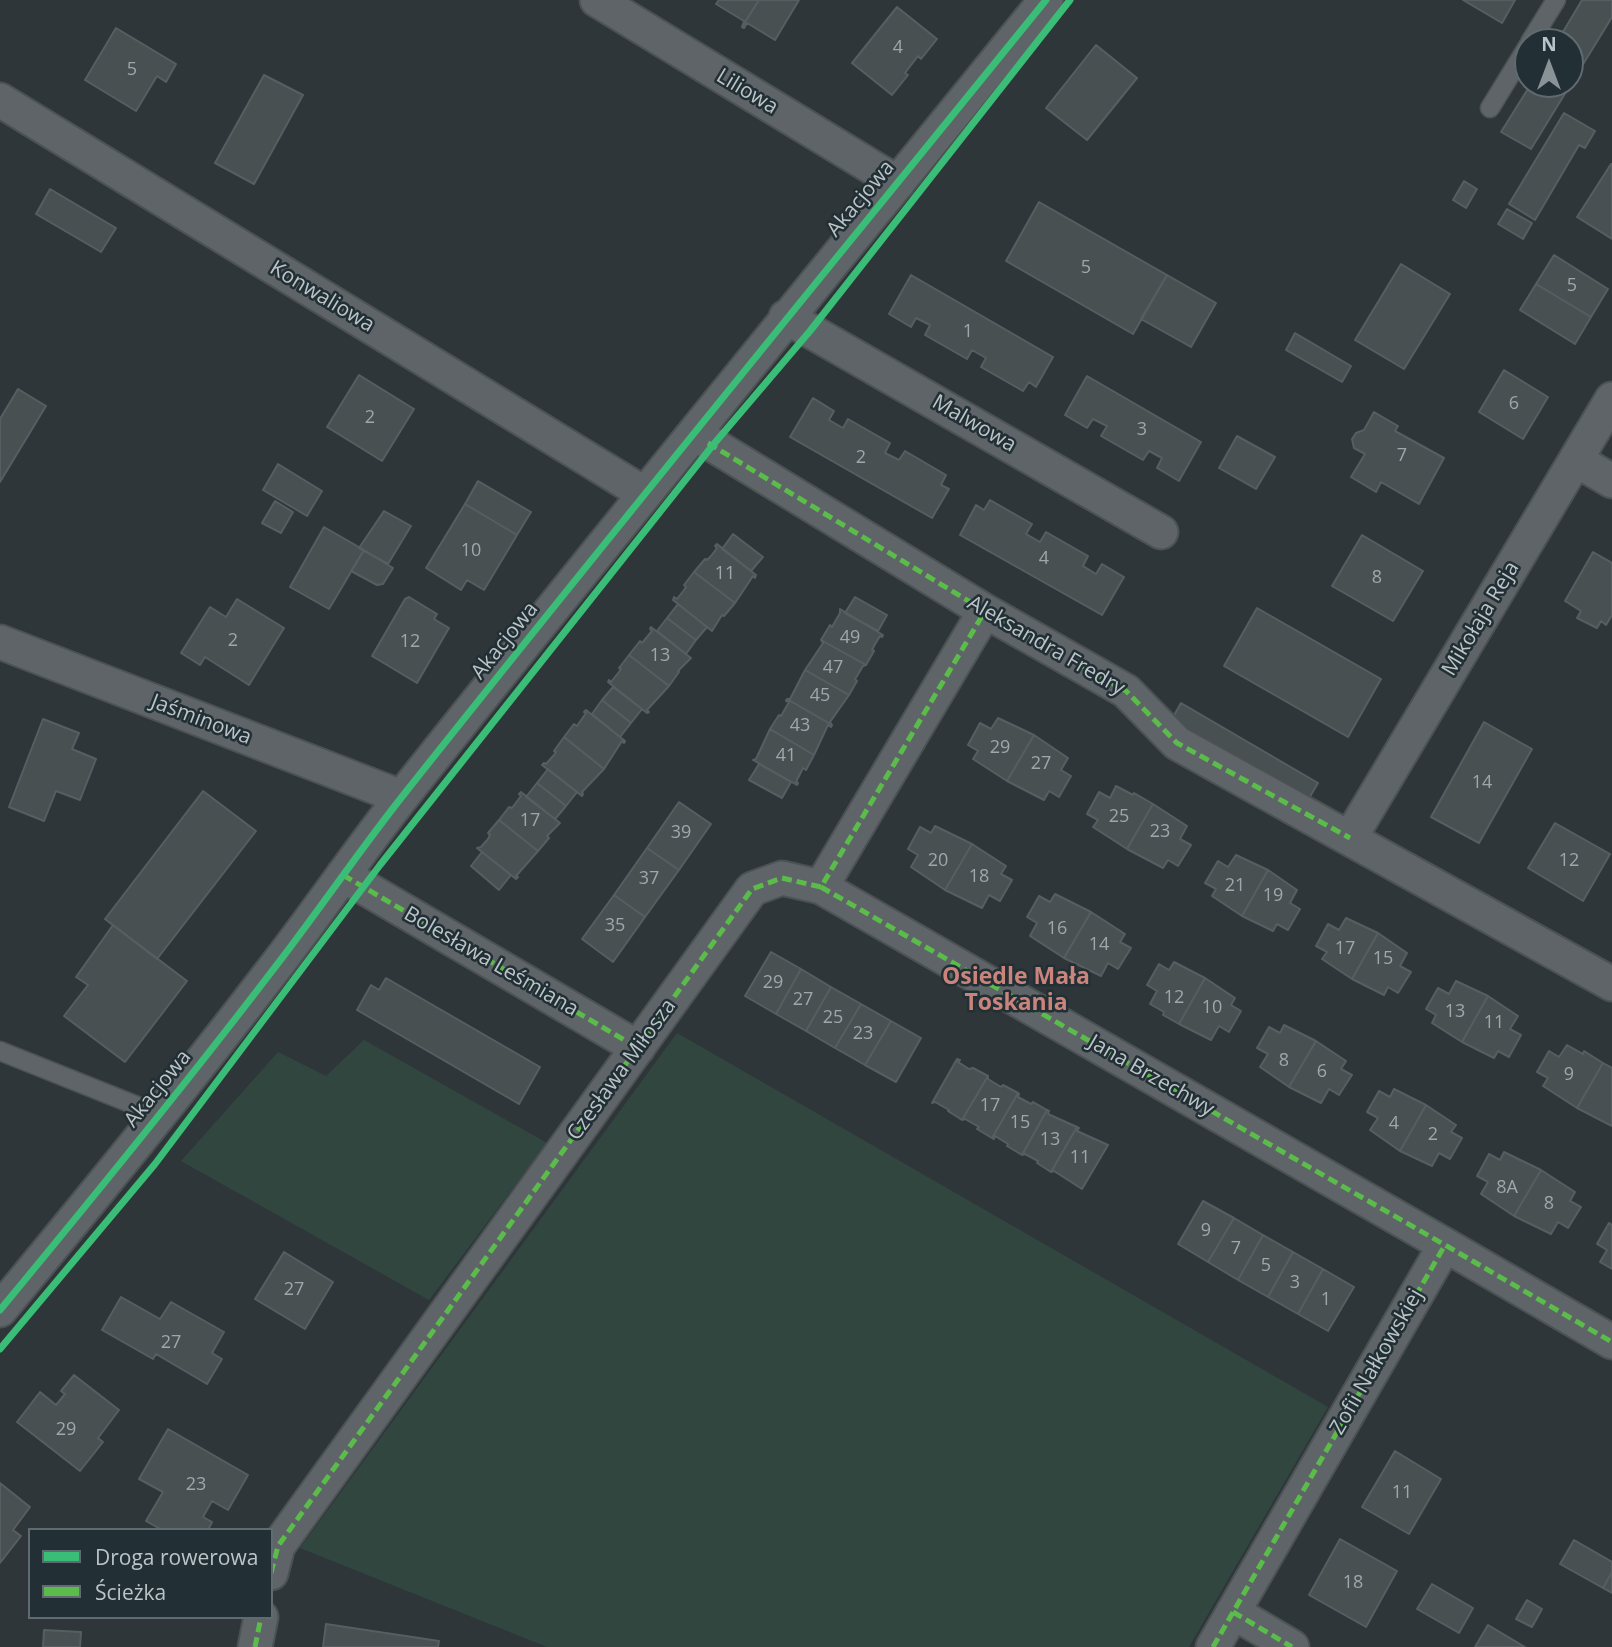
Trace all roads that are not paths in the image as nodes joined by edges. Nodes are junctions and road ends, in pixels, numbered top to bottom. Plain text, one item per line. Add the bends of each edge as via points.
1 (597, 0) edge
2 (1046, 0) edge
3 (1556, 0) edge
4 (1539, 28) edge
5 (1514, 69) edge
6 (0, 100) edge
7 (1490, 108) dead end
8 (898, 183) junction
9 (786, 317) junction
10 (1612, 399) edge
11 (695, 434) junction
12 (1576, 460) junction
13 (1612, 481) edge
14 (645, 494) junction
15 (1161, 531) dead end
16 (985, 611) junction
17 (0, 642) edge
18 (401, 797) junction
19 (1350, 838) junction
20 (343, 875) junction
21 (821, 887) junction
22 (1612, 984) edge
23 (638, 1048) junction
24 (0, 1051) edge
25 (160, 1115) junction
26 (1445, 1245) junction
27 (0, 1310) edge
28 (1612, 1342) edge
29 (273, 1565) edge
30 (1233, 1612) junction
31 (261, 1619) edge
32 (255, 1647) edge
33 (1213, 1647) edge
34 (1292, 1647) edge

1 - 8 street, Liliowa
2 - 8 street, Akacjowa
3 - 4 lane
5 - 7 lane
6 - 14 street, Konwaliowa
8 - 9 street, Akacjowa
9 - 11 street, Akacjowa
9 - 15 street, Malwowa
10 - 12 street, Mikołaja Reja
11 - 14 street, Akacjowa
11 - 16 street, Aleksandra Fredry
12 - 13 street
12 - 19 street, Mikołaja Reja
14 - 18 street, Akacjowa
16 - 19 street, Aleksandra Fredry via 1126,691 1177,743
16 - 21 street
17 - 18 street, Jaśminowa
18 - 20 street, Akacjowa
19 - 22 street, Aleksandra Fredry
20 - 23 street, Bolesława Leśmiana
20 - 25 street, Akacjowa
21 - 23 street, Czesława Miłosza via 782,878 752,889
21 - 26 street, Jana Brzechwy
23 - 29 street, Czesława Miłosza via 278,1546
24 - 25 lane
25 - 27 street, Akacjowa
26 - 28 street
26 - 30 street, Zofii Nałkowskiej
30 - 33 street, Zofii Nałkowskiej
30 - 34 street
31 - 32 street

